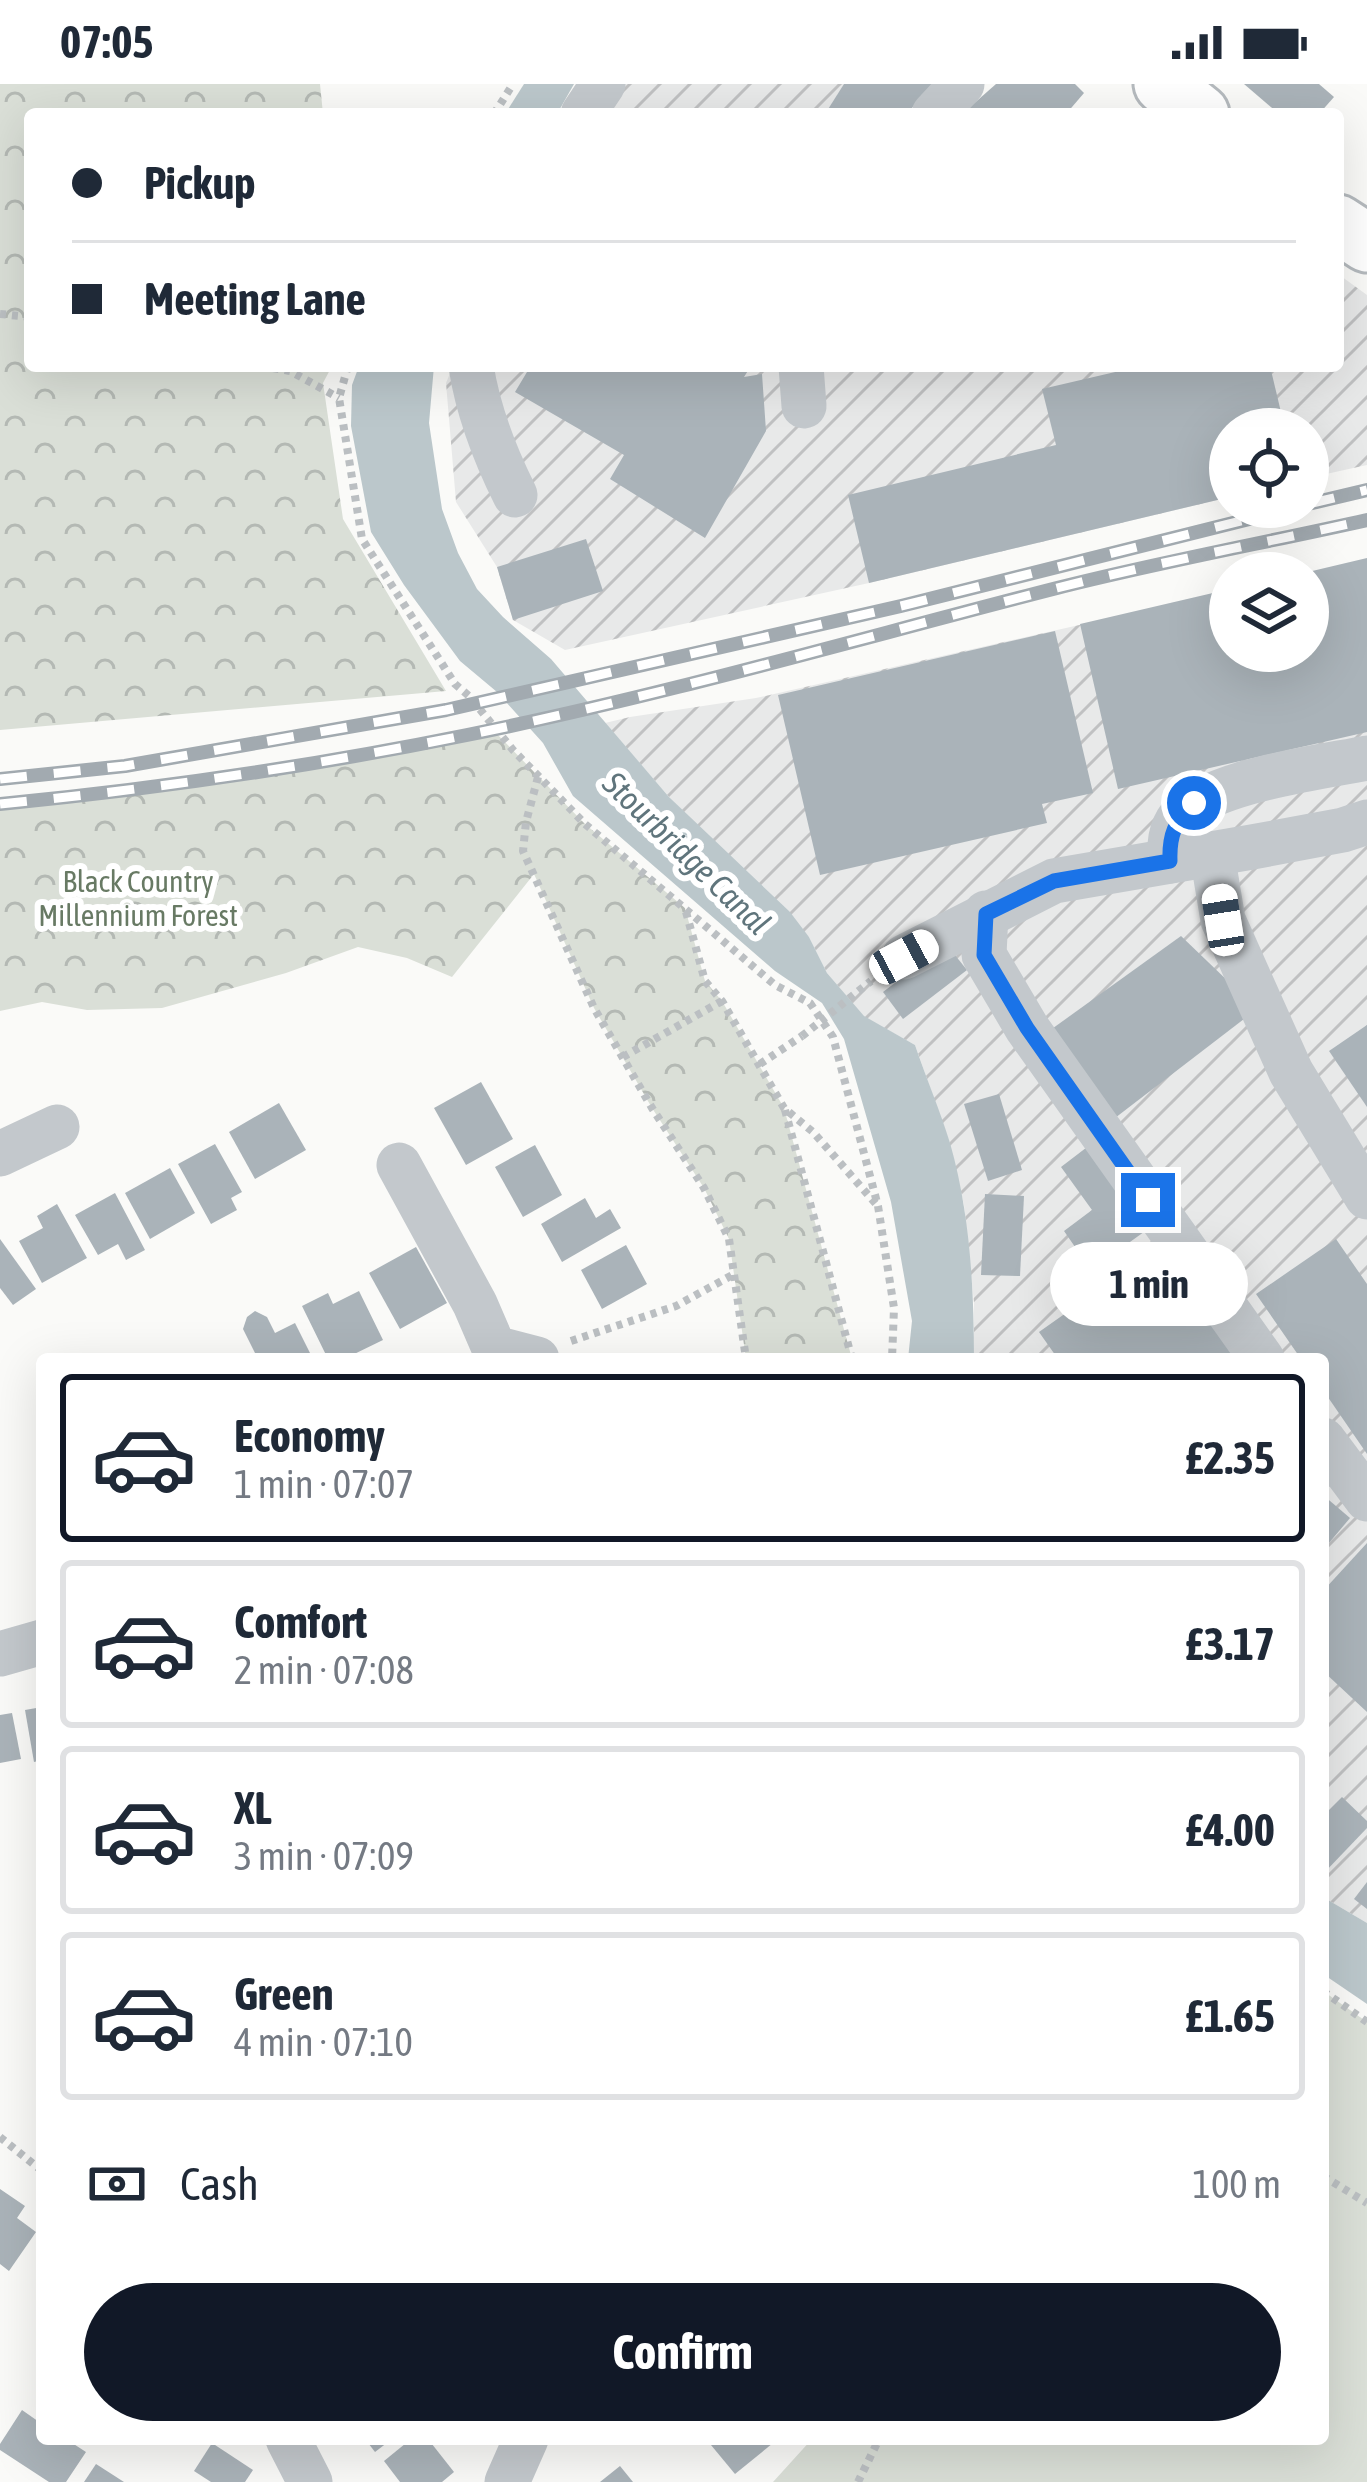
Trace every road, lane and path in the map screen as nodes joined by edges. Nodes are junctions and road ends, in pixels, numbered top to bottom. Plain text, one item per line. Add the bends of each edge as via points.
1 (962, 84) edge
2 (940, 108) edge
3 (292, 372) edge
4 (346, 372) edge
5 (472, 372) edge
6 (340, 398) junction
7 (515, 495) dead end
8 (1367, 758) edge
9 (539, 776) junction
10 (1367, 821) edge
11 (1191, 858) junction
12 (685, 908) junction
13 (986, 914) junction
14 (888, 969) joint
15 (722, 1000) junction
16 (623, 1057) junction
17 (760, 1064) junction
18 (784, 1108) junction
19 (57, 1127) dead end
20 (4, 1144) edge
21 (399, 1165) dead end
22 (1367, 1197) edge
23 (878, 1206) junction
24 (736, 1274) junction
25 (509, 1353) edge
26 (517, 1353) edge
27 (745, 1353) edge
28 (850, 1353) edge
29 (892, 1353) edge
30 (1258, 1353) edge
31 (1329, 1448) edge
32 (1367, 1499) edge
33 (36, 1644) edge
34 (0, 1654) edge
35 (1329, 1995) edge
36 (1367, 2023) edge
37 (0, 2137) edge
38 (36, 2165) edge
39 (1329, 2180) edge
40 (1367, 2203) edge
41 (291, 2445) edge
42 (523, 2445) edge
43 (875, 2445) edge
44 (310, 2482) edge
45 (507, 2482) edge
46 (858, 2482) edge

1 - 2 street
3 - 6 path
4 - 6 path
5 - 7 street
6 - 9 path via 362,539 455,684
8 - 11 street via 1246,782 1194,803 1169,841
9 - 12 path
9 - 16 path via 523,851
10 - 11 street
11 - 13 street via 1054,881
11 - 22 street via 1291,1072
12 - 15 path via 705,981
12 - 23 path via 775,985 810,1003 832,1037
13 - 14 street
13 - 30 street via 984,955 1027,1028
14 - 17 path, bridge
15 - 16 path
15 - 17 path
16 - 24 path via 704,1188
17 - 18 path
18 - 23 path
18 - 28 path
19 - 20 street
21 - 25 street
23 - 29 path via 894,1308
24 - 26 path via 660,1312
24 - 27 path
31 - 32 street
33 - 34 street
35 - 36 path
37 - 38 path
39 - 40 path
41 - 44 street
42 - 45 street
43 - 46 path

